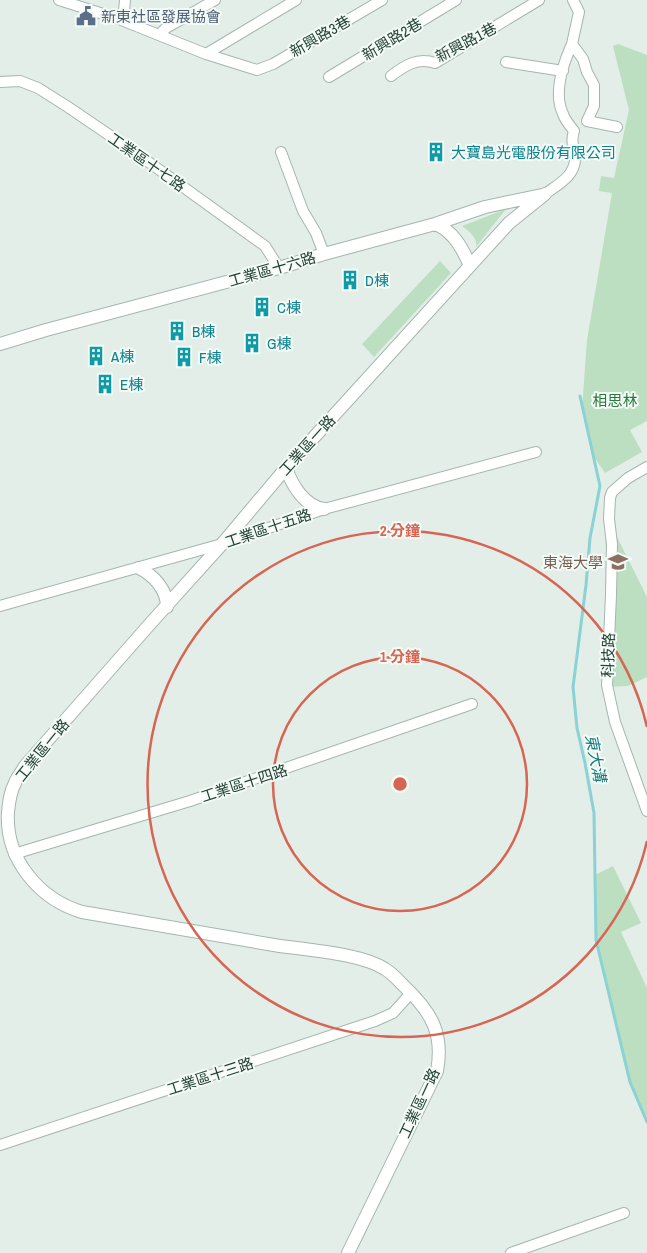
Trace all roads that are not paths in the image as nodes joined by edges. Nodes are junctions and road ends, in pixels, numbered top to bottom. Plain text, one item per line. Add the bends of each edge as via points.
1 (59, 0) edge
2 (125, 0) edge
3 (215, 0) edge
4 (296, 0) edge
5 (382, 0) edge
6 (456, 0) edge
7 (539, 0) edge
8 (573, 0) edge
9 (119, 19) junction
10 (159, 36) junction
11 (572, 44) junction
12 (206, 54) junction
13 (506, 62) dead end
14 (563, 71) junction
15 (391, 76) dead end
16 (329, 77) dead end
17 (0, 82) edge
18 (588, 121) junction
19 (617, 127) dead end
20 (574, 131) junction
21 (281, 152) dead end
22 (545, 194) junction
23 (435, 224) junction
24 (324, 254) junction
25 (470, 266) junction
26 (279, 268) junction
27 (0, 344) edge
28 (536, 452) dead end
29 (647, 467) edge
30 (286, 468) junction
31 (324, 509) junction
32 (222, 544) junction
33 (139, 568) junction
34 (0, 606) edge
35 (167, 606) junction
36 (472, 704) dead end
37 (647, 811) edge
38 (14, 854) junction
39 (412, 993) junction
40 (0, 1145) edge
41 (624, 1213) dead end
42 (348, 1253) edge
43 (511, 1253) edge

1 - 9 street
2 - 9 street
3 - 10 street via 166,28
4 - 12 street
5 - 12 street, 新興路3巷 via 274,64 258,70
6 - 16 street, 新興路2巷
7 - 15 street, 新興路1巷 via 435,63 426,60 406,64
8 - 11 street via 579,12
9 - 10 street
10 - 12 street
11 - 14 street
11 - 18 street via 583,59 594,85 594,106
13 - 14 street
14 - 20 street via 559,92 562,114
17 - 26 street, 工業區十七路 via 20,81 68,107 264,246
18 - 19 street
18 - 20 street
20 - 22 street via 575,156 571,174
21 - 24 street via 303,211
22 - 23 street, 工業區十六路 via 485,207
22 - 25 street, 工業區一路 via 509,223
23 - 24 street, 工業區十六路
23 - 25 street via 446,229
24 - 26 street, 工業區十六路
25 - 30 street, 工業區一路
26 - 27 street, 工業區十六路
28 - 31 street, 工業區十五路
29 - 37 street, 科技路 via 612,492 607,685 615,722
30 - 31 street via 292,484 306,500
30 - 32 street, 工業區一路
31 - 32 street, 工業區十五路
32 - 33 street, 工業區十五路
32 - 35 street, 工業區一路
33 - 34 street, 工業區十五路
33 - 35 street via 157,582
35 - 38 street, 工業區一路 via 25,766 14,783 9,800 8,833
36 - 38 street, 工業區十四路 via 190,801
38 - 39 street, 工業區一路 via 46,894 67,907 223,937 364,959 386,969
39 - 40 street, 工業區十三路 via 393,1013 375,1021
39 - 42 street, 工業區一路 via 435,1025 439,1044 437,1071
41 - 43 street

